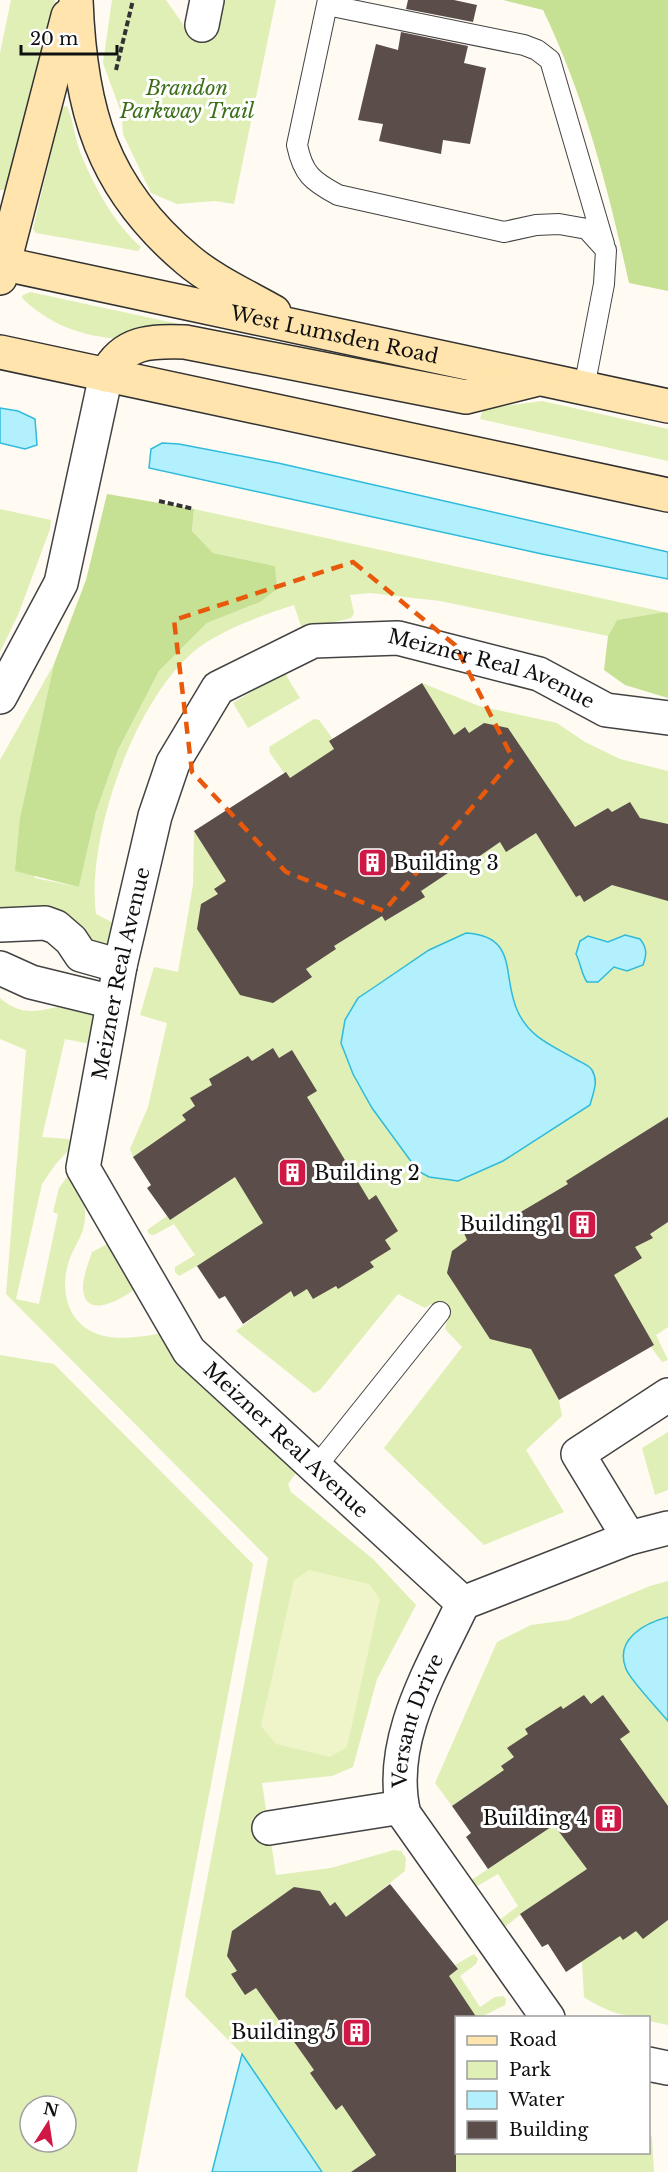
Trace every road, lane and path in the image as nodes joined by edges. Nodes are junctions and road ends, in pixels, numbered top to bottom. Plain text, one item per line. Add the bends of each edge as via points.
1 (74, 0) edge
2 (328, 3) edge
3 (606, 250) junction
4 (1, 268) edge
5 (299, 327) junction
6 (0, 352) edge
7 (106, 375) junction
8 (538, 378) junction
9 (584, 388) junction
10 (668, 406) edge
11 (668, 495) edge
12 (159, 501) dead end
13 (194, 509) dead end
14 (0, 697) edge
15 (668, 718) edge
16 (0, 925) edge
17 (81, 955) junction
18 (120, 966) junction
19 (0, 968) edge
20 (63, 990) junction
21 (114, 1002) junction
22 (440, 1312) dead end
23 (668, 1395) edge
24 (315, 1467) junction
25 (668, 1528) edge
26 (629, 1538) junction
27 (463, 1603) junction
28 (402, 1807) junction
29 (269, 1828) dead end
30 (547, 2016) edge
31 (650, 2064) edge
32 (668, 2068) edge

1 - 4 main road
1 - 5 main road via 88,106 108,164 127,195 153,228 190,261
2 - 3 lane via 524,45 550,60
2 - 3 lane via 297,145 301,166 316,183 338,195 504,232 559,224 587,230
3 - 9 lane via 604,284
4 - 5 main road, West Lumsden Road
5 - 8 main road, West Lumsden Road
6 - 7 main road
7 - 8 main road via 123,351 147,342 166,341 466,398
7 - 11 main road
7 - 14 street via 61,584
8 - 9 main road, West Lumsden Road
9 - 10 main road, West Lumsden Road
12 - 13 path
15 - 18 street, Meizner Real Avenue via 606,710 539,674 398,638 313,641 218,688 173,763 155,816
16 - 17 street via 45,923 63,934
17 - 18 street
17 - 20 street
18 - 21 street, Meizner Real Avenue
19 - 20 street
20 - 21 street
21 - 24 street, Meizner Real Avenue via 83,1168 189,1352
22 - 24 lane
23 - 26 street via 578,1454
24 - 27 street, Meizner Real Avenue
25 - 26 street
26 - 27 street
27 - 28 street, Versant Drive via 413,1707 398,1783
28 - 29 street
28 - 30 street, Versant Drive
31 - 32 street

